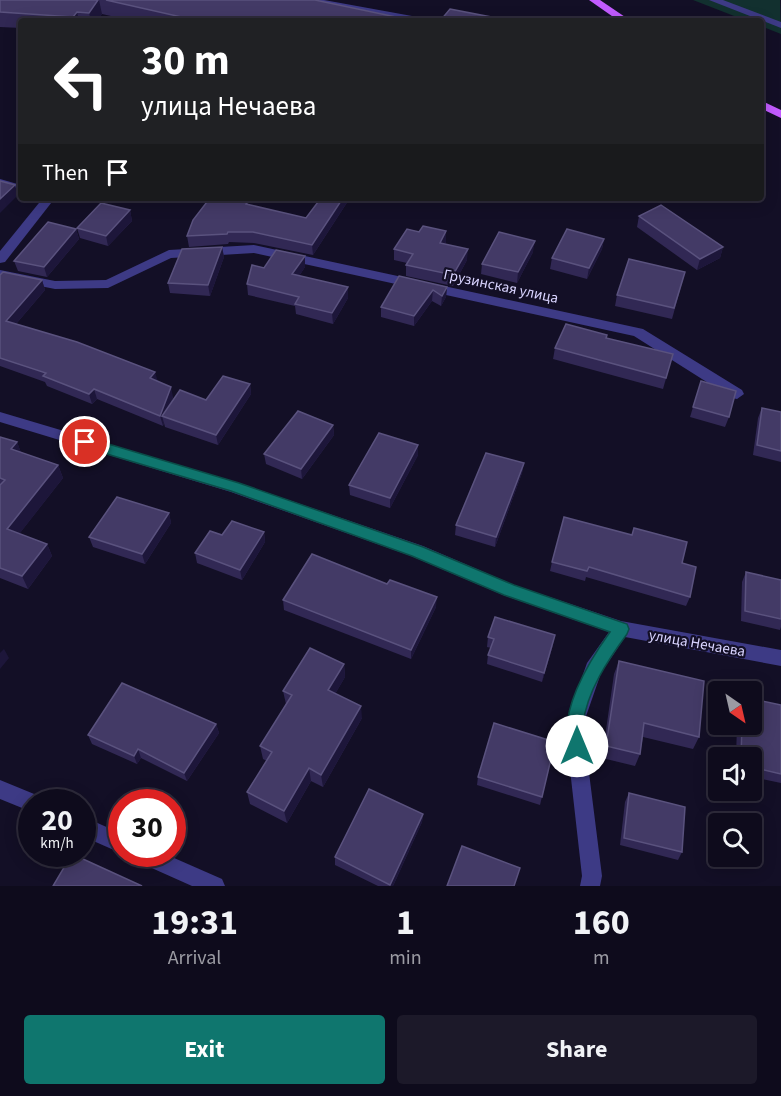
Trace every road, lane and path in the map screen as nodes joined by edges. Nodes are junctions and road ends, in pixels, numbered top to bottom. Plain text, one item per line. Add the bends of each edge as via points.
1 (308, 0) edge
2 (594, 0) edge
3 (714, 0) edge
4 (407, 18) edge
5 (621, 18) edge
6 (762, 18) edge
7 (764, 19) edge
8 (781, 25) edge
9 (764, 105) edge
10 (781, 115) edge
11 (0, 183) edge
12 (18, 188) edge
13 (47, 201) edge
14 (0, 259) edge
15 (0, 274) edge
16 (737, 394) edge
17 (0, 417) edge
18 (621, 629) junction
19 (781, 658) edge
20 (0, 789) edge
21 (18, 797) edge
22 (172, 867) edge
23 (215, 886) edge
24 (590, 886) edge

1 - 4 street
2 - 5 main road
3 - 6 street
7 - 8 street
9 - 10 main road
11 - 12 street
13 - 14 street
15 - 16 street, Грузинская улица via 55,285 108,284 169,254 254,249 638,332
17 - 18 street, улица Нечаева via 234,487
18 - 19 street, улица Нечаева
18 - 24 street via 593,669 574,725
20 - 21 street
22 - 23 street

